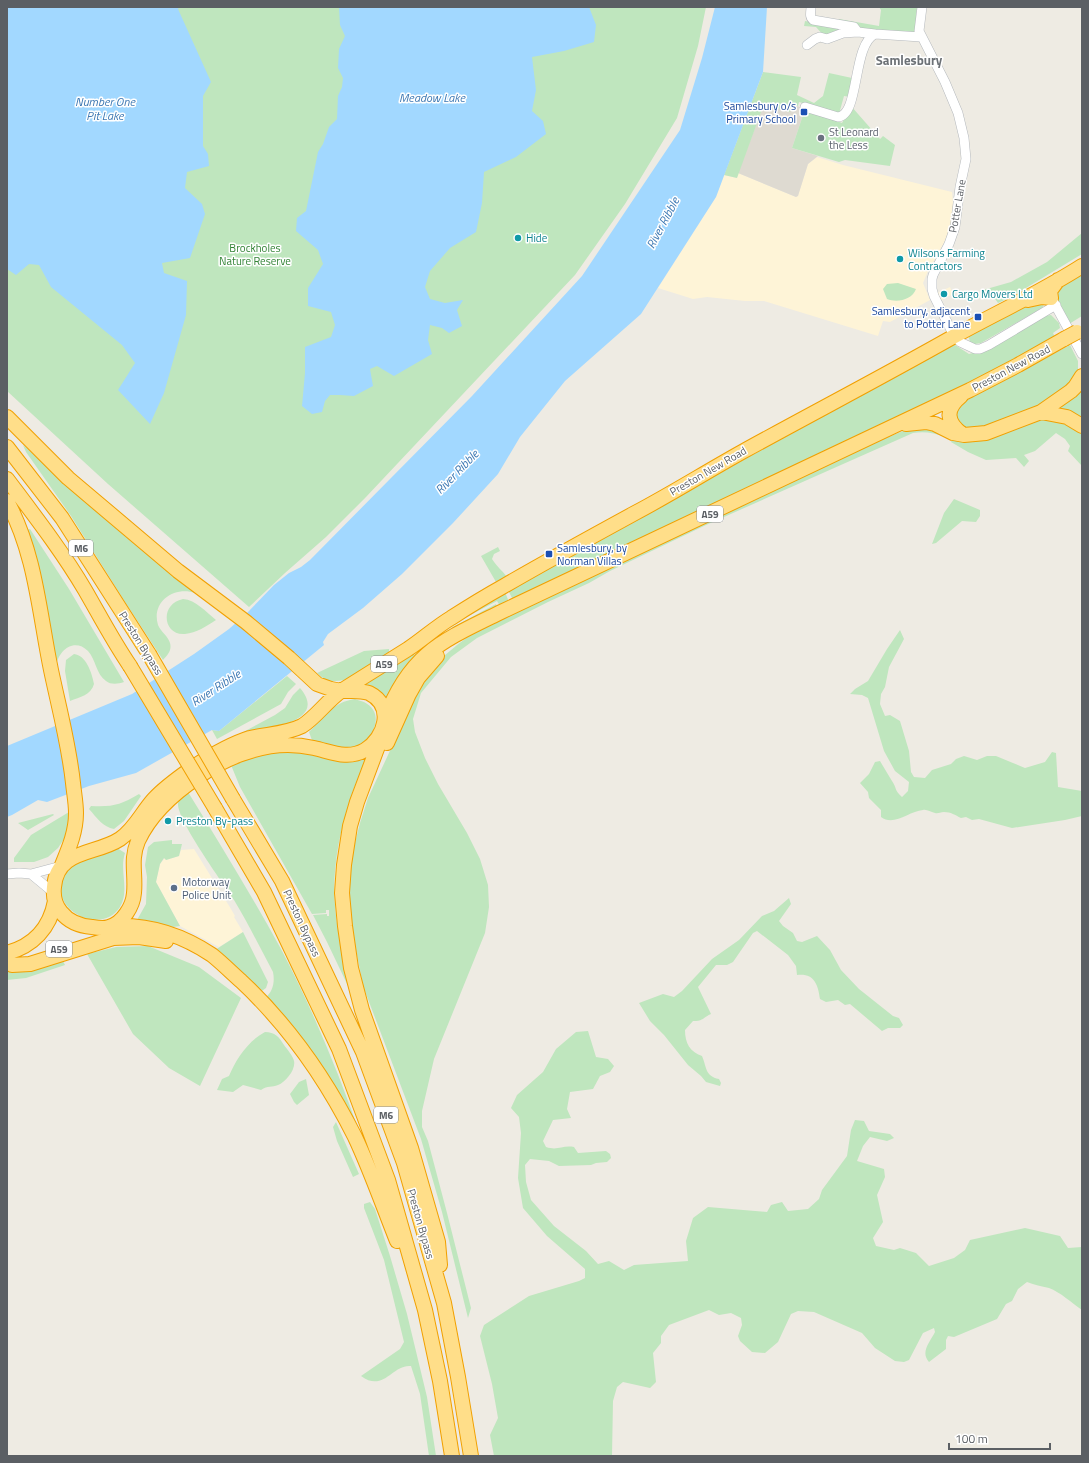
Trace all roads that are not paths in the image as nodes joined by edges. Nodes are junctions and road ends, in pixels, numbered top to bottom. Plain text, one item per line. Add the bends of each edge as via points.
1 (811, 7) edge
2 (922, 7) edge
3 (858, 32) junction
4 (875, 34) junction
5 (921, 37) junction
6 (807, 45) dead end
7 (805, 106) dead end
8 (1082, 266) edge
9 (1058, 280) junction
10 (1022, 300) junction
11 (1053, 302) junction
12 (1079, 330) edge
13 (955, 336) junction
14 (1082, 354) edge
15 (1082, 376) edge
16 (970, 390) junction
17 (1041, 412) junction
18 (7, 418) edge
19 (1082, 426) edge
20 (885, 430) junction
21 (964, 435) junction
22 (7, 447) edge
23 (7, 479) edge
24 (7, 501) edge
25 (468, 628) junction
26 (342, 691) junction
27 (385, 723) junction
28 (358, 802) junction
29 (61, 866) junction
30 (7, 874) edge
31 (31, 874) junction
32 (54, 897) junction
33 (111, 926) junction
34 (9, 961) edge
35 (233, 974) junction
36 (444, 1303) junction
37 (425, 1310) junction
38 (452, 1456) edge
39 (471, 1456) edge

1 - 3 street via 810,14 813,20 854,27
2 - 5 street, Potter Lane via 919,31
3 - 4 street
3 - 6 street via 838,34 827,39 820,37
4 - 5 street
4 - 7 street via 870,36 865,44 846,113 838,117
5 - 13 street, Potter Lane via 945,82 958,113 964,138 966,159 955,227 932,279 934,296
8 - 9 highway, Preston New Road / A59
9 - 10 highway, Preston New Road / A59
9 - 11 highway via 1050,291
10 - 11 highway via 1042,298
10 - 13 highway, Preston New Road / A59
11 - 13 street, Potter Lane via 980,349 964,345
11 - 14 street
12 - 16 highway, Preston New Road / A59, bridge
13 - 26 highway, Preston New Road / A59 via 505,585 448,619 411,647
15 - 17 highway via 1071,391
16 - 20 highway, Preston New Road / A59
16 - 21 highway via 958,399 949,411 951,424
17 - 19 highway via 1067,417
17 - 21 highway via 986,433
18 - 26 highway via 68,478 178,571 224,604 284,653 311,679 321,686
20 - 21 highway via 910,423 926,422
20 - 25 highway, Preston New Road / A59
22 - 36 highway, Preston Bypass / M6, bridge via 62,518 149,654 282,881 363,1052 404,1163
23 - 37 highway, Preston Bypass / M6, bridge via 50,535 85,590 264,892 339,1049 388,1180
24 - 29 highway via 31,560 68,744 76,822 71,845
25 - 27 highway, Preston New Road / A59 via 444,641 413,668 399,688
25 - 28 highway via 437,656 418,678
26 - 27 highway via 360,691 372,695 385,713
26 - 29 highway, Preston New Road via 299,727 250,738 196,765 156,797 122,838 110,845 85,852
27 - 28 highway
27 - 33 highway via 372,744 356,754 341,755 290,745 268,747 232,758 199,776 166,803 144,830 133,858 132,901 124,916
28 - 36 highway via 350,826 342,893 351,968 362,1010 411,1148 438,1242
29 - 31 street
29 - 32 highway via 55,880
30 - 31 street
31 - 32 street
32 - 33 highway via 61,912 77,924 91,927
32 - 34 highway, A59 via 49,921 40,935
33 - 34 highway, A59 via 87,939
33 - 35 highway via 141,926 169,933 212,956
34 - 35 highway via 30,964 113,938 139,936 173,943
35 - 37 highway via 269,1009 303,1051 331,1093 355,1137 376,1185
36 - 39 highway, Preston Bypass / M6
37 - 38 highway, Preston Bypass / M6

